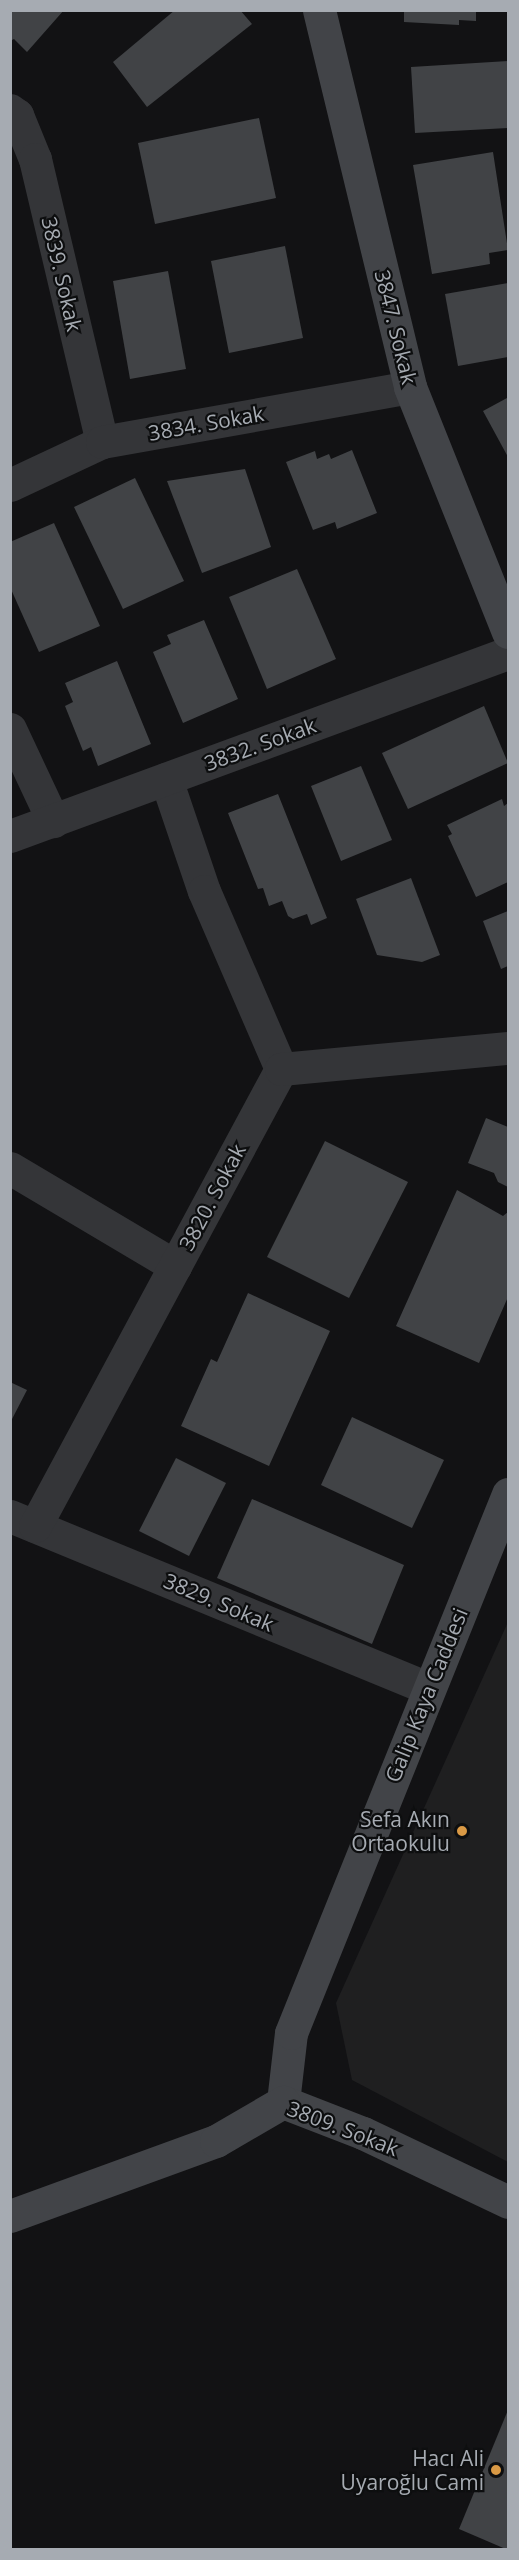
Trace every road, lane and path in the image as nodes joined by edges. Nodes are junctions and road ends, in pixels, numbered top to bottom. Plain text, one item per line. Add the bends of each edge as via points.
1 (319, 10) edge
2 (10, 110) edge
3 (410, 387) junction
4 (102, 442) junction
5 (10, 485) edge
6 (508, 632) edge
7 (508, 653) edge
8 (10, 729) edge
9 (166, 779) junction
10 (53, 821) junction
11 (10, 836) edge
12 (508, 1048) edge
13 (280, 1069) junction
14 (10, 1168) edge
15 (175, 1266) junction
16 (508, 1494) edge
17 (23, 1521) edge
18 (427, 1688) junction
19 (283, 2102) junction
20 (508, 2202) edge
21 (10, 2216) edge

1 - 3 street, 3847. Sokak
2 - 4 street, 3839. Sokak via 35,159
3 - 4 street, 3834. Sokak
3 - 6 street, 3847. Sokak
4 - 5 street, 3834. Sokak
7 - 9 street, 3832. Sokak
8 - 10 street
9 - 10 street, 3832. Sokak
9 - 13 street via 204,891
10 - 11 street, 3832. Sokak
12 - 13 street
13 - 15 street, 3820. Sokak
14 - 15 street
15 - 17 street, 3820. Sokak
16 - 18 street, Galip Kaya Caddesi
17 - 18 street, 3829. Sokak
18 - 19 street, Galip Kaya Caddesi via 291,2033
19 - 20 street, 3809. Sokak via 363,2133
19 - 21 street, 3809. Sokak via 216,2141

